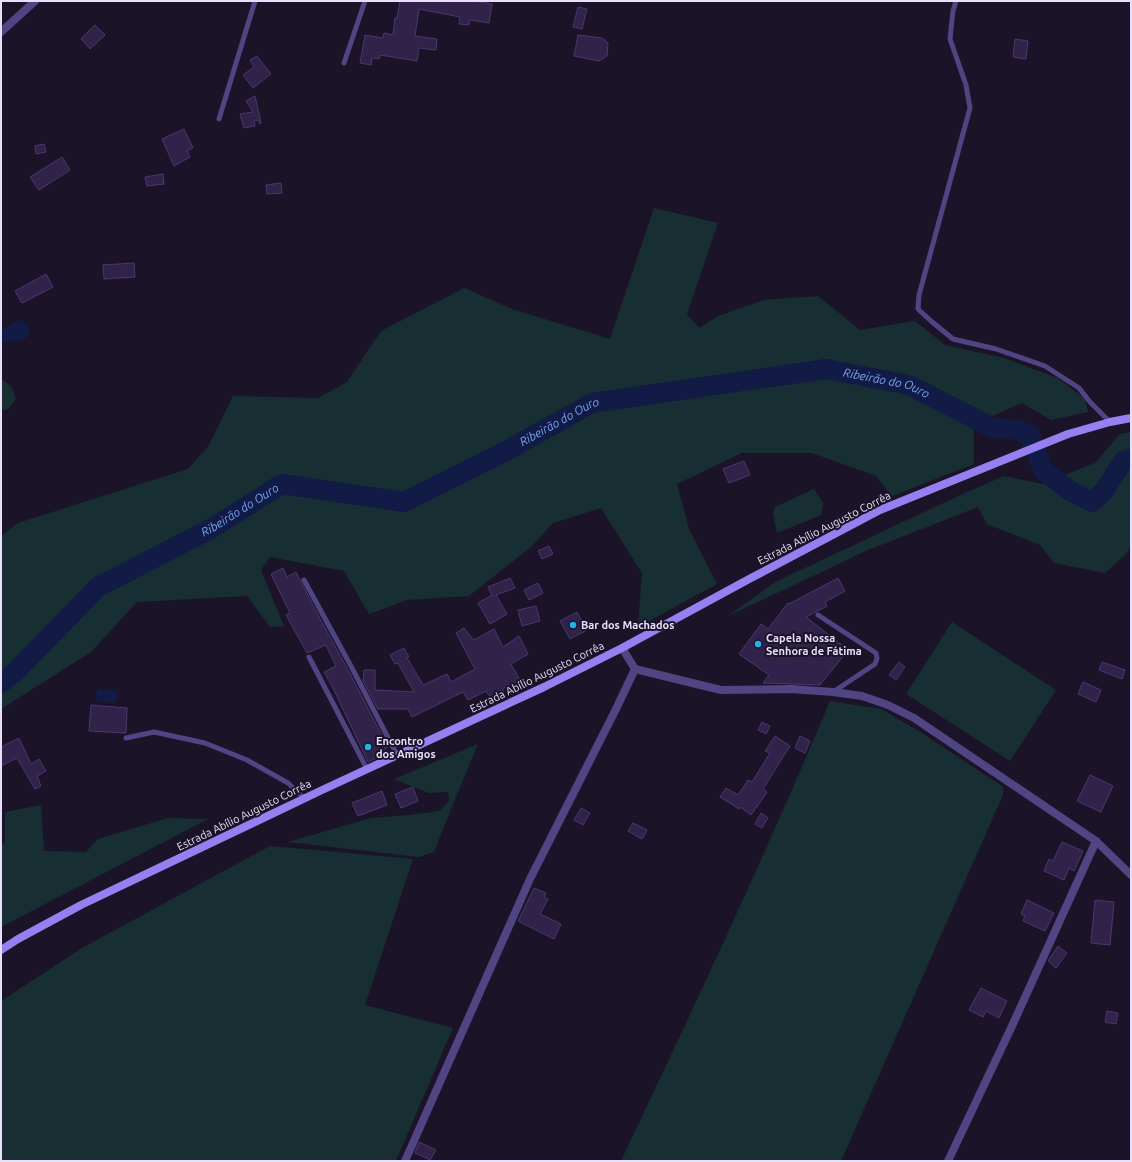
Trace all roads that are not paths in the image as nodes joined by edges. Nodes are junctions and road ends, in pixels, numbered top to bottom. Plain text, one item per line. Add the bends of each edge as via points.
1 (35, 1) edge
2 (255, 1) edge
3 (365, 1) edge
4 (956, 1) edge
5 (1, 32) edge
6 (344, 63) dead end
7 (219, 119) dead end
8 (1131, 418) edge
9 (1110, 422) junction
10 (304, 580) dead end
11 (818, 615) dead end
12 (622, 648) junction
13 (309, 657) dead end
14 (634, 669) junction
15 (833, 692) junction
16 (126, 738) dead end
17 (397, 755) junction
18 (367, 769) junction
19 (304, 798) junction
20 (1096, 841) junction
21 (1131, 875) edge
22 (1, 950) edge
23 (405, 1161) edge
24 (948, 1161) edge

1 - 5 street
2 - 7 lane
3 - 6 lane
4 - 9 lane via 950,39 966,85 970,108 919,296 918,309 953,339 1045,366 1079,388
8 - 9 main road, Estrada Abílio Augusto Corrêa
9 - 12 main road, Estrada Abílio Augusto Corrêa via 1068,434 880,510
10 - 17 lane
11 - 15 lane via 876,654 877,658 875,664
12 - 14 street
12 - 17 main road, Estrada Abílio Augusto Corrêa
13 - 18 lane
14 - 15 street via 721,690 791,689
14 - 23 street via 530,879
15 - 20 street via 862,696 914,718
16 - 19 lane via 154,732 205,743 247,760 288,783
17 - 18 main road, Estrada Abílio Augusto Corrêa
18 - 19 main road, Estrada Abílio Augusto Corrêa
19 - 22 main road, Estrada Abílio Augusto Corrêa via 81,905
20 - 21 street
20 - 24 street

